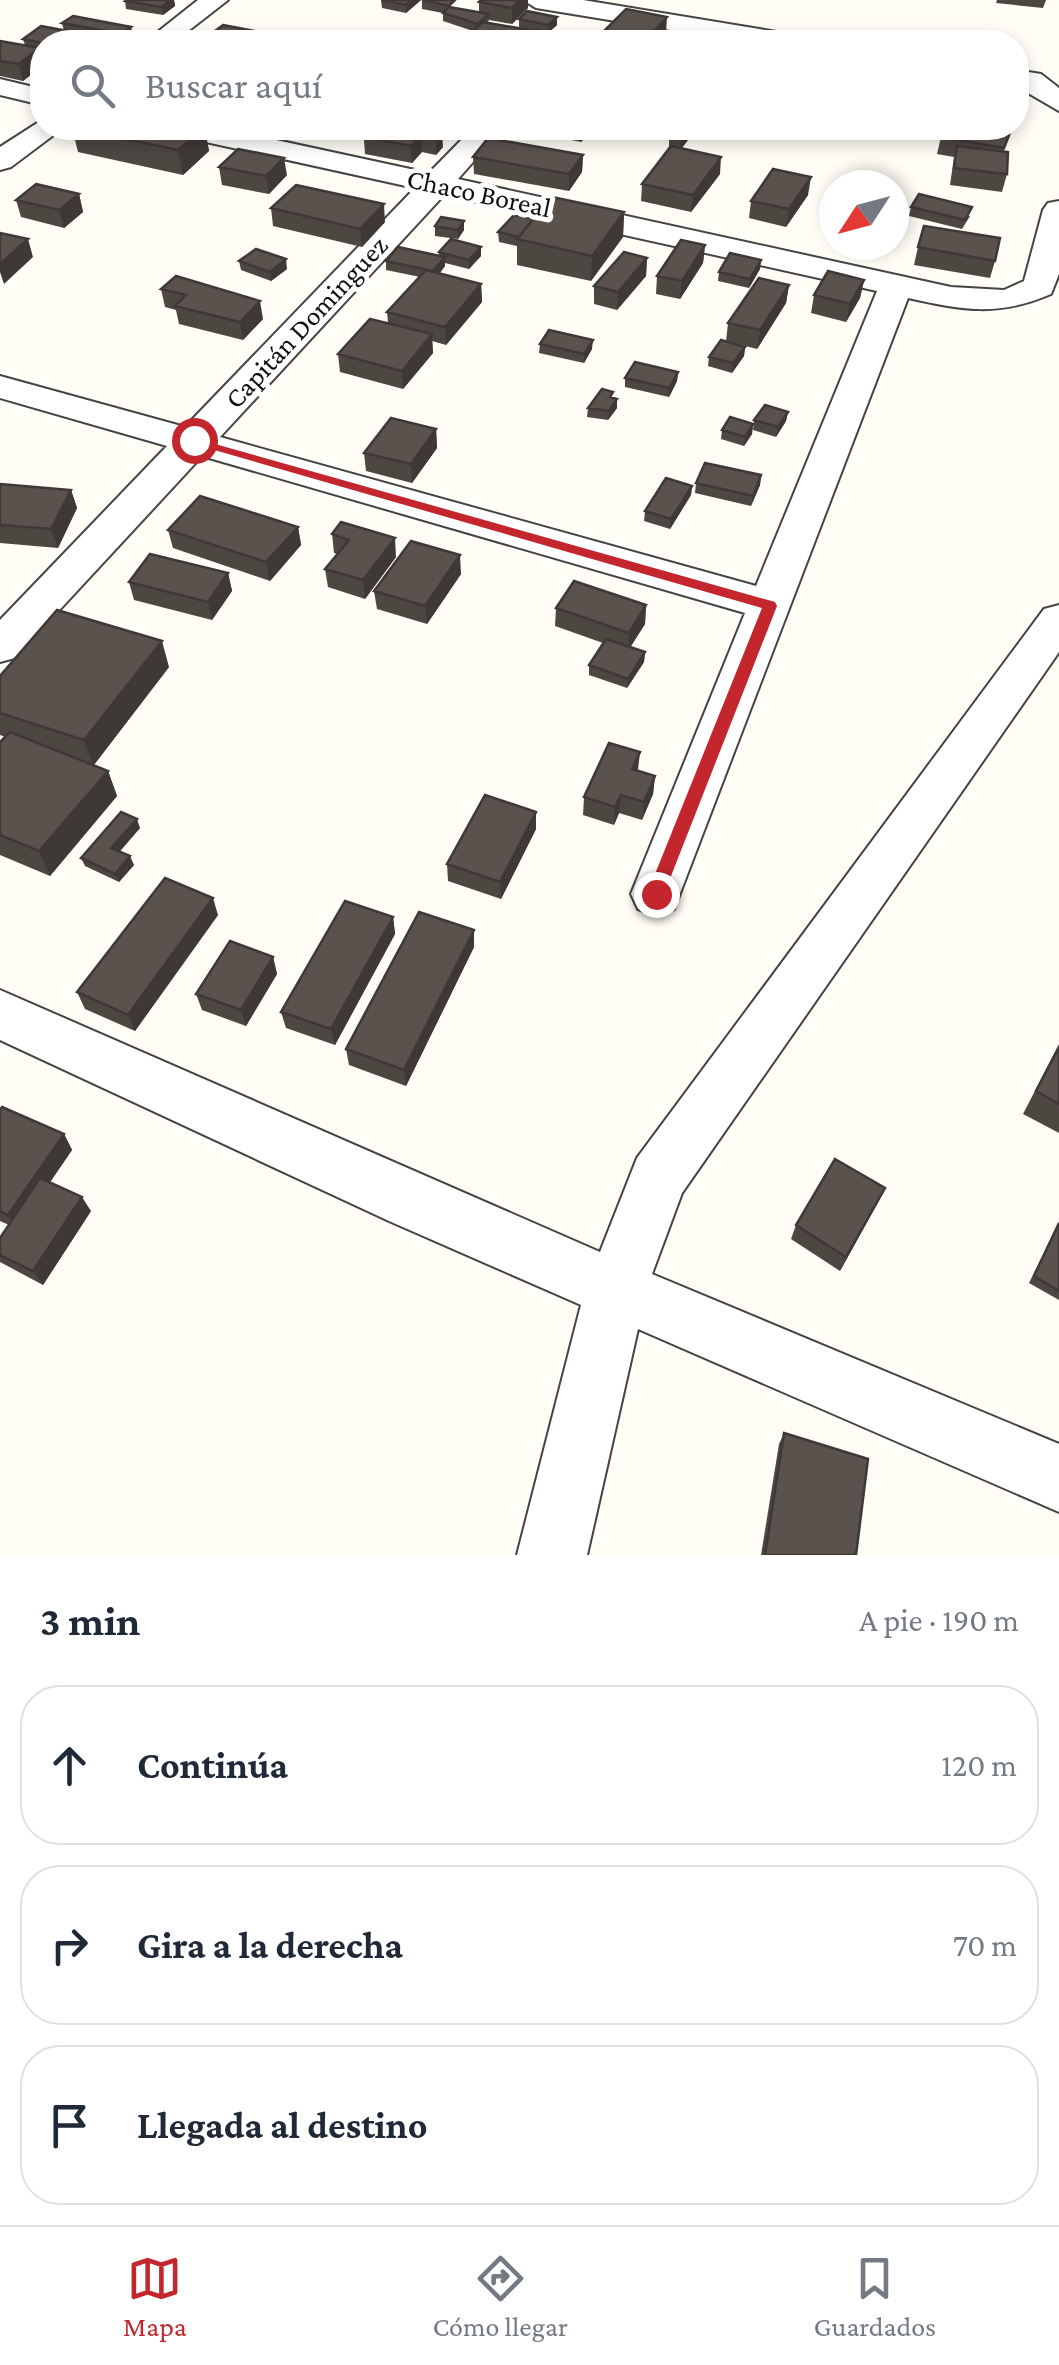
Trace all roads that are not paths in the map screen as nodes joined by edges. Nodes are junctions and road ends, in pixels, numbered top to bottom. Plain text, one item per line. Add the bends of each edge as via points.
1 (215, 0) edge
2 (536, 0) edge
3 (604, 6) edge
4 (174, 30) edge
5 (581, 30) edge
6 (727, 30) edge
7 (1029, 80) edge
8 (0, 88) edge
9 (30, 94) edge
10 (1059, 102) edge
11 (30, 139) edge
12 (239, 140) edge
13 (478, 140) edge
14 (0, 161) edge
15 (437, 183) junction
16 (1059, 210) edge
17 (896, 284) junction
18 (0, 388) edge
19 (194, 440) junction
20 (770, 606) junction
21 (1059, 620) edge
22 (0, 647) edge
23 (656, 894) dead end
24 (0, 1014) edge
25 (616, 1289) junction
26 (1059, 1478) edge
27 (552, 1555) edge

1 - 4 street
2 - 3 street
3 - 5 street
3 - 6 street
7 - 10 street
8 - 9 street
11 - 14 street
12 - 15 street, Chaco Boreal
13 - 15 street, Capitán Dominguez
15 - 17 street, Chaco Boreal
15 - 19 street, Capitán Dominguez
16 - 17 street, Chaco Boreal via 1039,287 1009,300 951,297
17 - 20 street
18 - 19 street
19 - 20 street
19 - 22 street, Capitán Dominguez
20 - 23 street
21 - 25 street via 658,1178
24 - 25 street
25 - 26 street
25 - 27 street

